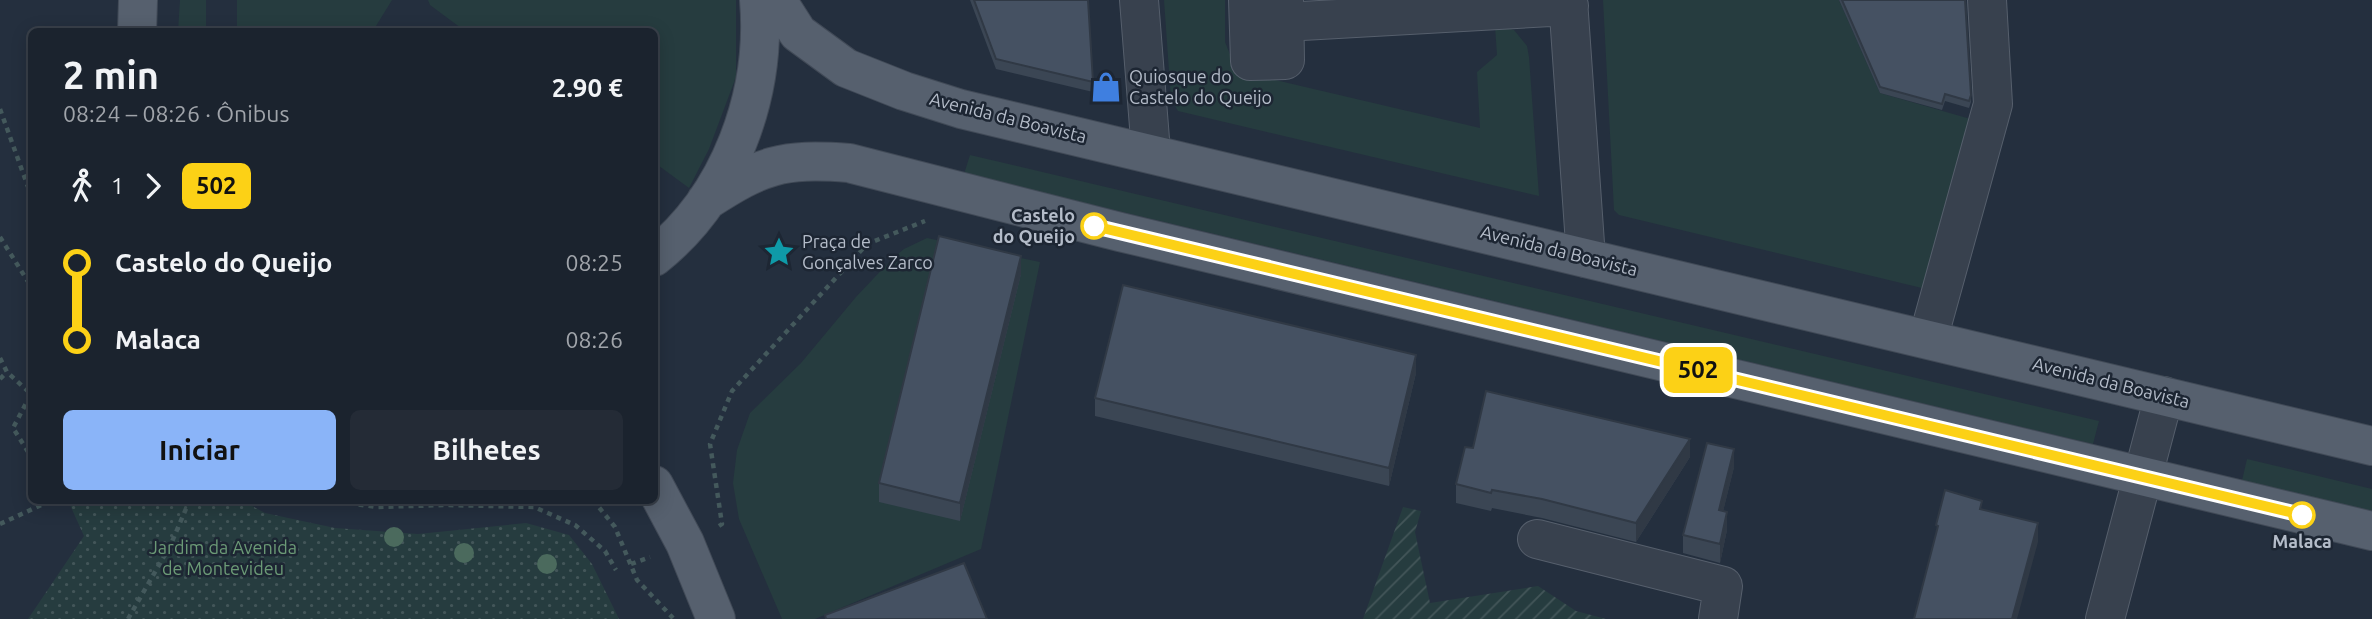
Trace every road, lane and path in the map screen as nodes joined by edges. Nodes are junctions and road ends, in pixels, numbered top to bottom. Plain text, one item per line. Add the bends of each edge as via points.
1 (138, 0) edge
2 (759, 0) edge
3 (777, 0) edge
4 (1139, 0) edge
5 (1248, 0) edge
6 (1987, 0) edge
7 (1568, 3) edge
8 (1284, 11) edge
9 (137, 28) edge
10 (0, 109) edge
11 (1150, 152) junction
12 (28, 187) edge
13 (706, 201) junction
14 (934, 218) dead end
15 (0, 237) edge
16 (1586, 257) junction
17 (659, 261) edge
18 (28, 282) edge
19 (1928, 339) junction
20 (0, 358) edge
21 (6, 372) junction
22 (0, 379) edge
23 (28, 391) edge
24 (2164, 396) junction
25 (28, 400) edge
26 (2372, 446) edge
27 (28, 452) edge
28 (2142, 477) junction
29 (658, 492) edge
30 (43, 504) edge
31 (188, 504) edge
32 (352, 504) edge
33 (596, 504) edge
34 (0, 524) edge
35 (710, 531) dead end
36 (2372, 531) edge
37 (1537, 538) dead end
38 (616, 570) dead end
39 (128, 619) edge
40 (674, 619) edge
41 (716, 619) edge
42 (1718, 619) edge
43 (2105, 619) edge

1 - 9 main road
2 - 13 main road via 755,89 736,146
3 - 11 main road, Avenida da Boavista via 799,33 846,68 961,109
4 - 11 street
5 - 8 street via 1250,61 1286,60
6 - 19 street via 1993,104
7 - 8 street
7 - 16 street
10 - 12 path
11 - 16 main road, Avenida da Boavista
13 - 17 main road
13 - 28 main road via 775,164 849,163
14 - 35 path via 867,244 732,391 710,444 722,524
15 - 18 path
16 - 19 main road, Avenida da Boavista
19 - 24 main road, Avenida da Boavista
20 - 21 path
21 - 22 path
21 - 23 path
24 - 26 main road, Avenida da Boavista
24 - 28 street
25 - 27 path via 13,428
28 - 36 main road
28 - 43 street
29 - 41 main road
30 - 34 path
31 - 39 path
32 - 38 path via 376,508 534,507 575,525 605,551
33 - 40 path via 615,527 637,580
37 - 42 street via 1723,586

